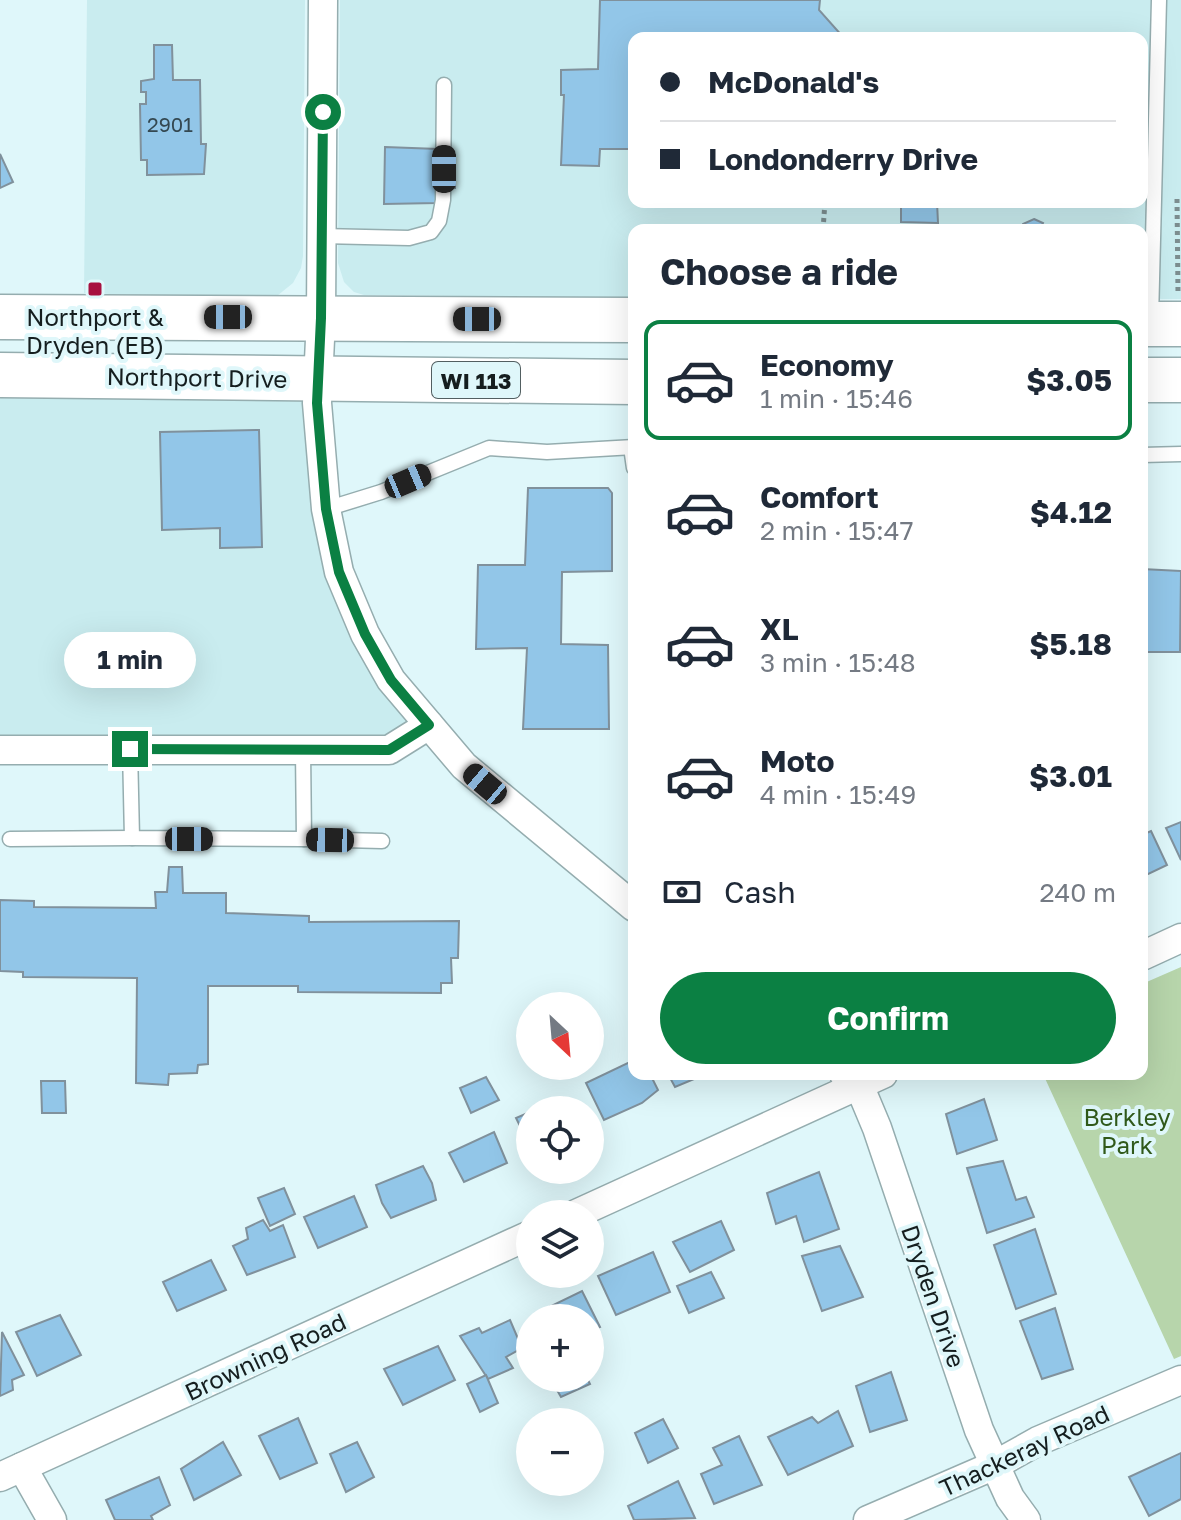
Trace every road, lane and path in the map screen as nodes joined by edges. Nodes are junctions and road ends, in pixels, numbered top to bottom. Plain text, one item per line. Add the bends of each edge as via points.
1 (323, 0) edge
2 (1159, 0) edge
3 (444, 85) dead end
4 (321, 236) junction
5 (0, 317) edge
6 (321, 318) junction
7 (628, 320) edge
8 (1154, 326) edge
9 (0, 375) edge
10 (319, 378) junction
11 (1148, 380) edge
12 (1181, 380) edge
13 (628, 382) edge
14 (628, 447) edge
15 (1181, 454) edge
16 (1148, 455) edge
17 (326, 509) junction
18 (429, 725) junction
19 (130, 749) junction
20 (0, 750) edge
21 (303, 750) junction
22 (132, 838) junction
23 (10, 839) dead end
24 (304, 839) junction
25 (382, 841) dead end
26 (628, 902) edge
27 (1181, 938) edge
28 (1148, 953) edge
29 (858, 1080) edge
30 (863, 1080) edge
31 (604, 1201) edge
32 (516, 1241) edge
33 (1181, 1380) edge
34 (995, 1465) junction
35 (11, 1472) edge
36 (52, 1520) edge
37 (868, 1520) edge
38 (1026, 1520) edge

1 - 4 street
2 - 8 lane
3 - 4 lane via 443,210 431,232 409,238
4 - 6 street
5 - 6 main road
6 - 7 main road
6 - 10 street
9 - 10 main road, Northport Drive / WI 113
10 - 13 main road, Northport Drive / WI 113
10 - 17 street
11 - 12 main road
14 - 17 lane via 547,452 489,448
15 - 16 lane
17 - 18 street via 339,572 365,634 391,680
18 - 21 street via 389,750
18 - 26 street via 464,766
19 - 20 street
19 - 21 street
19 - 22 lane
21 - 24 lane
22 - 23 lane
22 - 24 lane
24 - 25 lane
27 - 28 street
29 - 31 street
30 - 34 street, Dryden Drive
32 - 35 street, Browning Road
33 - 34 street, Thackeray Road
34 - 37 street, Thackeray Road
34 - 38 street, Dryden Drive
35 - 36 street

